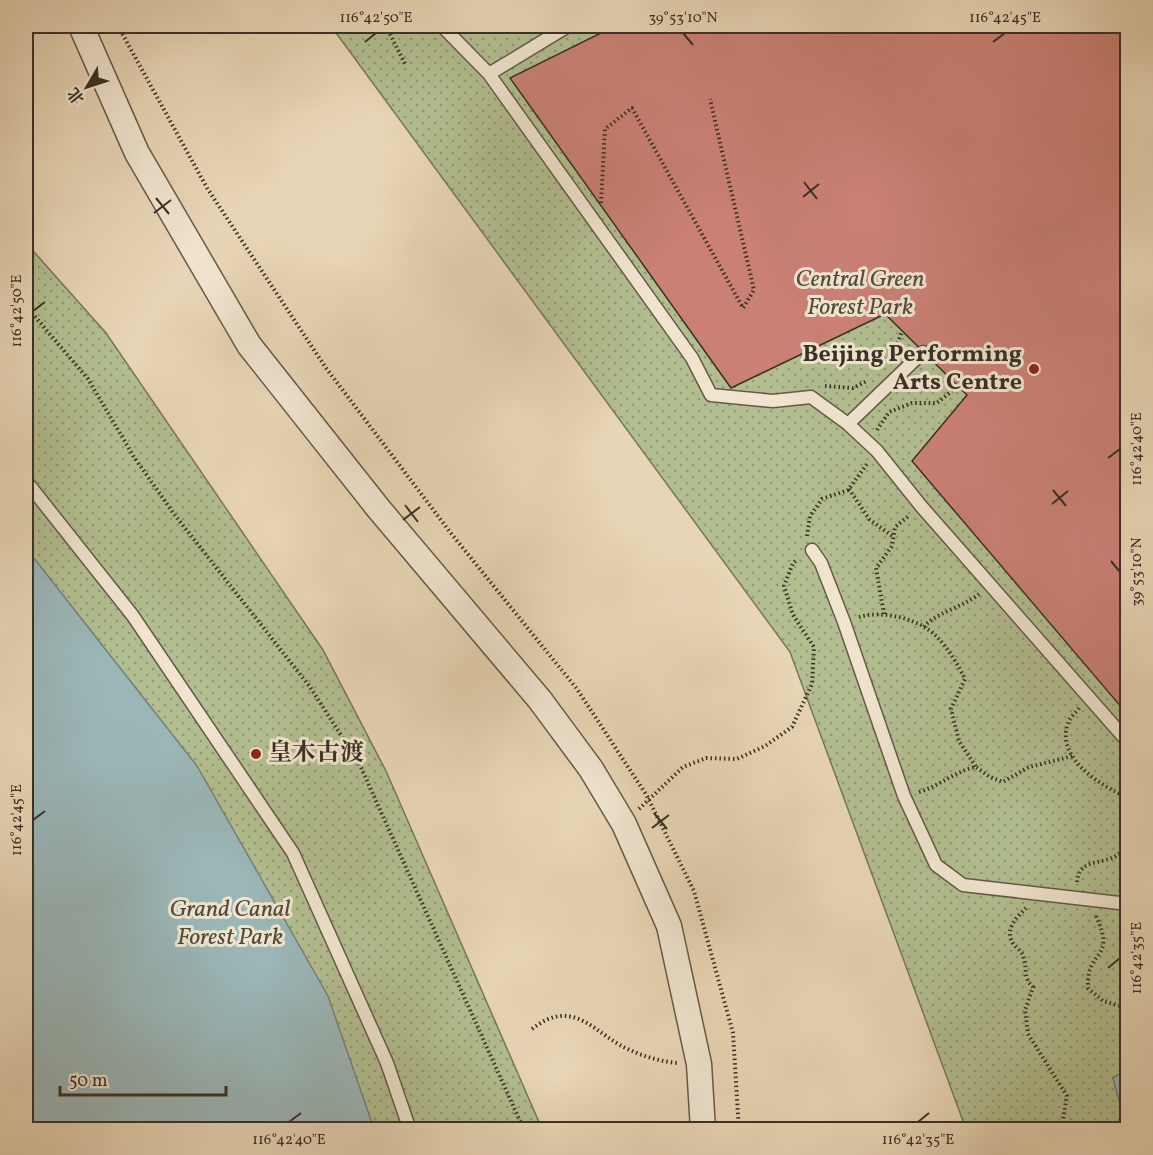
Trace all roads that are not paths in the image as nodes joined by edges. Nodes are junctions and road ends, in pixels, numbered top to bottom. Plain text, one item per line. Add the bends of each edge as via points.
1 (81, 26) edge
2 (442, 26) edge
3 (568, 26) edge
4 (489, 74) junction
5 (923, 352) dead end
6 (848, 424) junction
7 (26, 482) edge
8 (812, 550) road end
9 (1128, 742) edge
10 (1128, 904) edge
11 (410, 1130) edge
12 (703, 1130) edge

1 - 12 street via 137,153 249,345 378,508 540,700 591,769 624,824 669,926 699,1064
2 - 4 lane
3 - 4 lane
4 - 6 lane via 692,358 711,395 773,401 811,397
5 - 6 lane
6 - 9 lane via 877,451
7 - 11 lane via 134,616 293,853 387,1063
8 - 10 lane via 844,622 904,796 936,866 963,885

